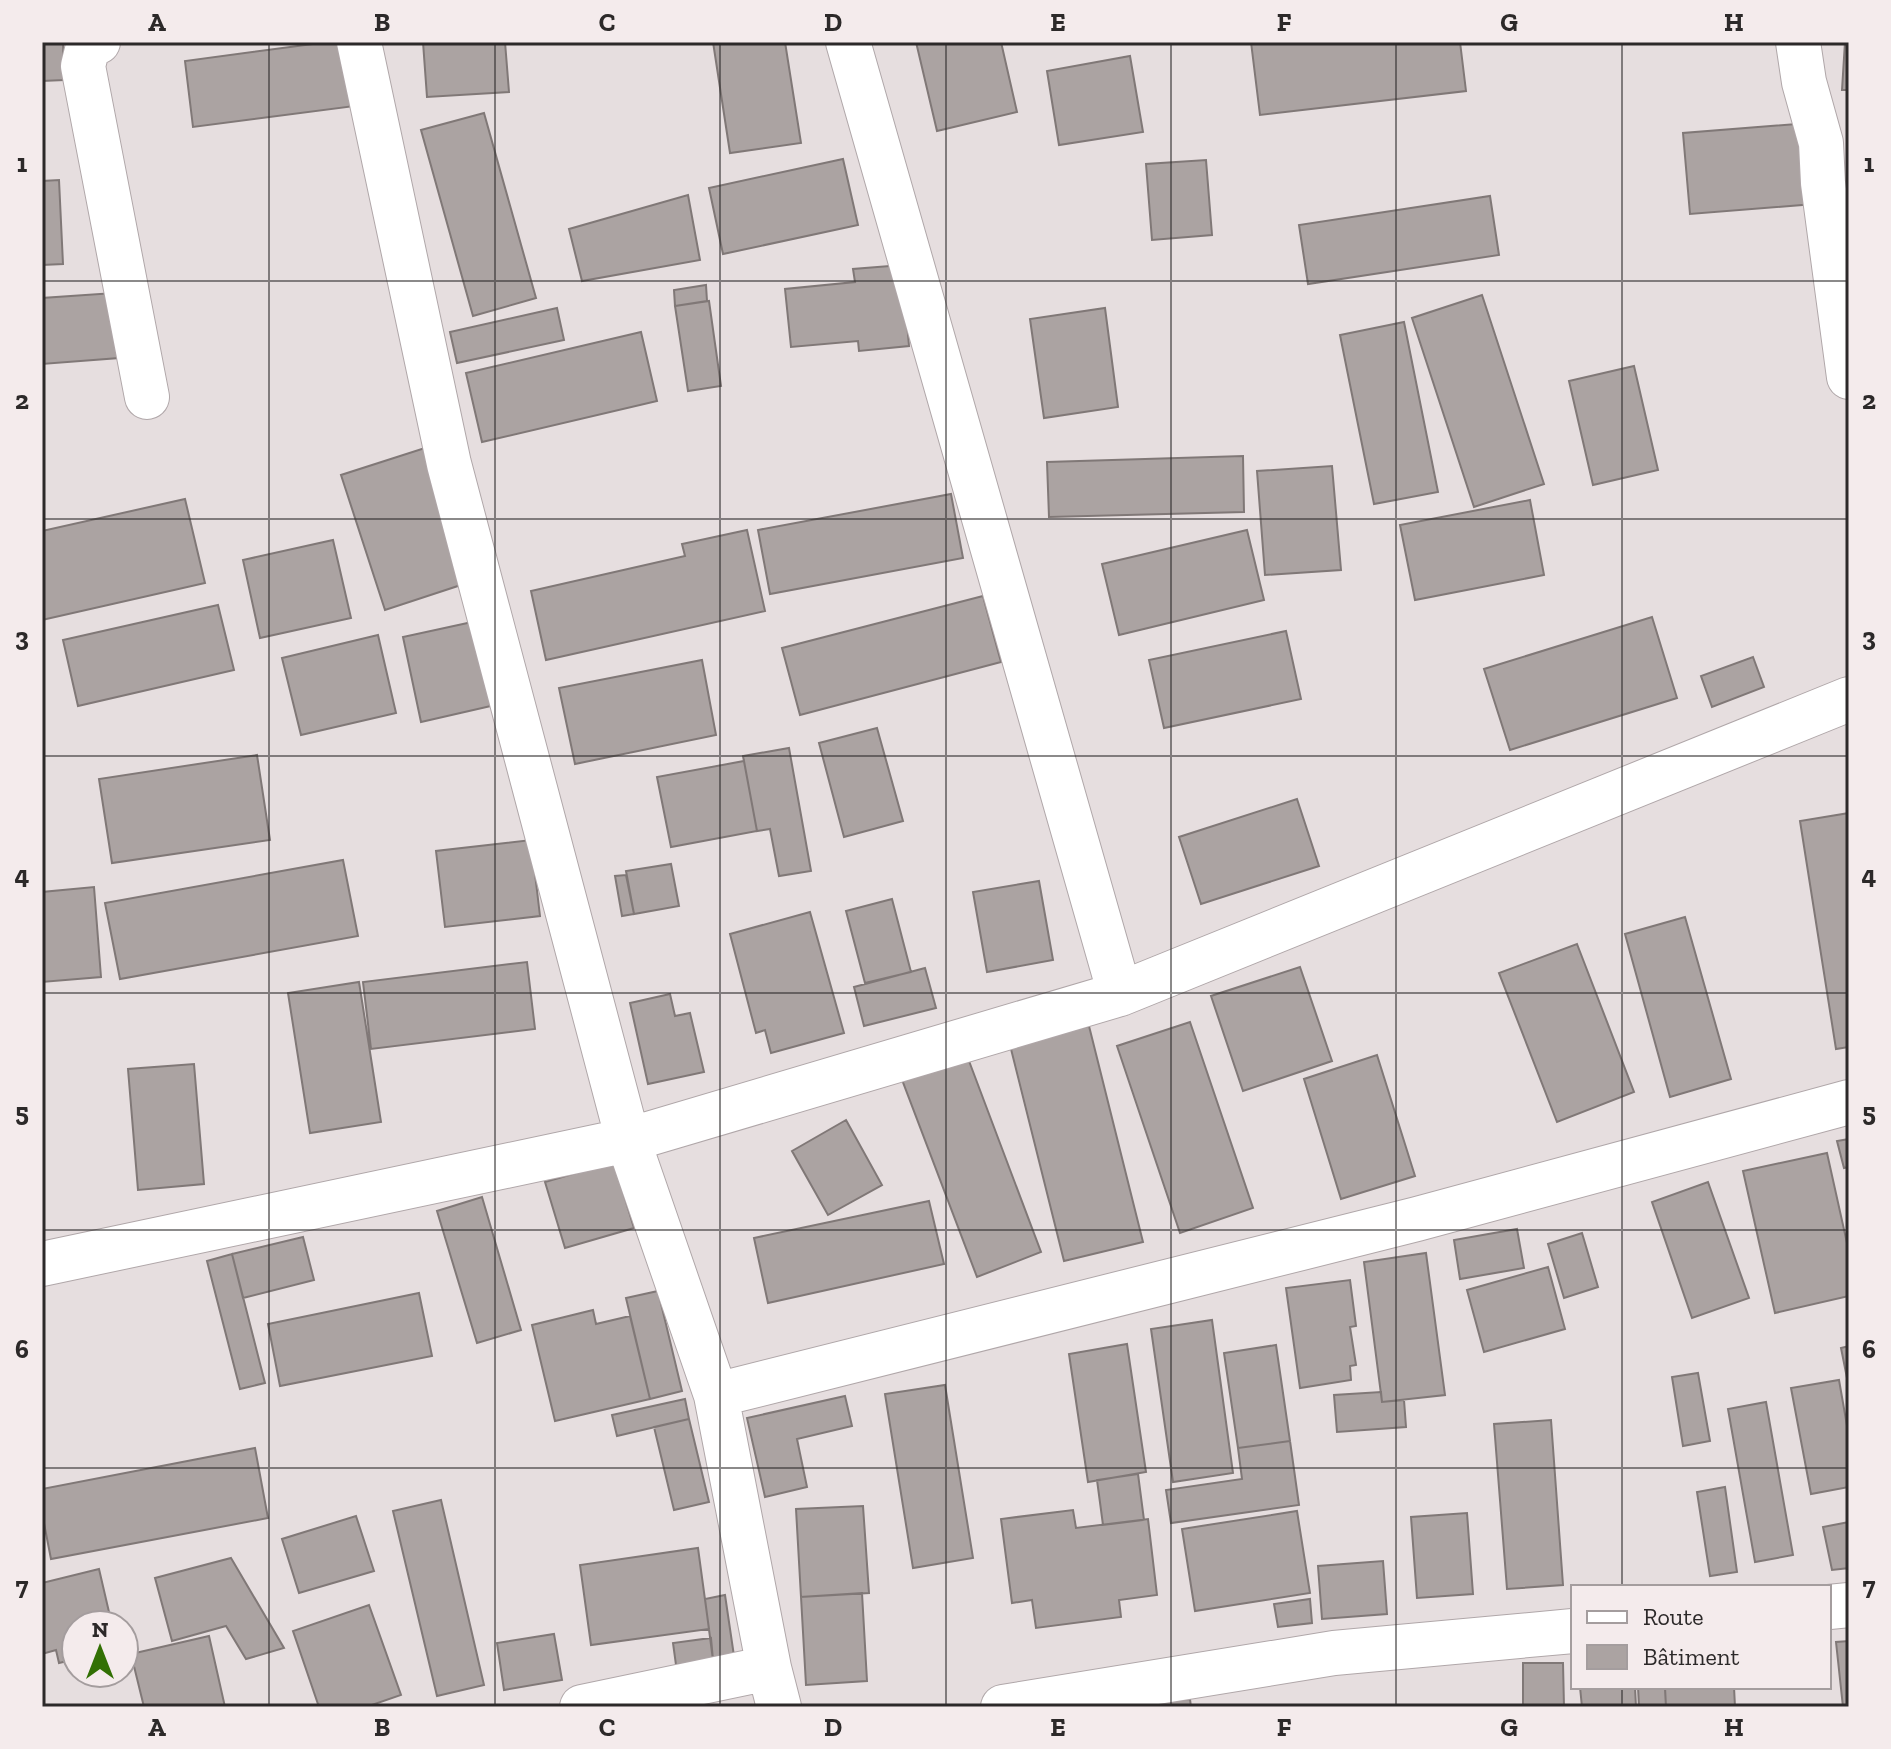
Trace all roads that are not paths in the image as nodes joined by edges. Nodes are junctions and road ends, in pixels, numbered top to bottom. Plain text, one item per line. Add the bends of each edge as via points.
1 (98, 42) edge
2 (359, 42) edge
3 (848, 42) edge
4 (1798, 42) edge
5 (1849, 377) edge
6 (147, 397) dead end
7 (1849, 699) edge
8 (1120, 994) junction
9 (1849, 1102) edge
10 (628, 1140) junction
11 (42, 1264) edge
12 (716, 1395) junction
13 (1571, 1631) edge
14 (774, 1687) edge
15 (582, 1707) edge
16 (1003, 1707) edge

1 - 6 street via 88,46 83,66
2 - 10 street via 449,464
3 - 8 street
4 - 5 street via 1821,143
7 - 8 street
8 - 10 street
9 - 12 street via 1417,1219
10 - 11 street
10 - 12 street
12 - 14 street
13 - 16 street via 1334,1653
14 - 15 street

